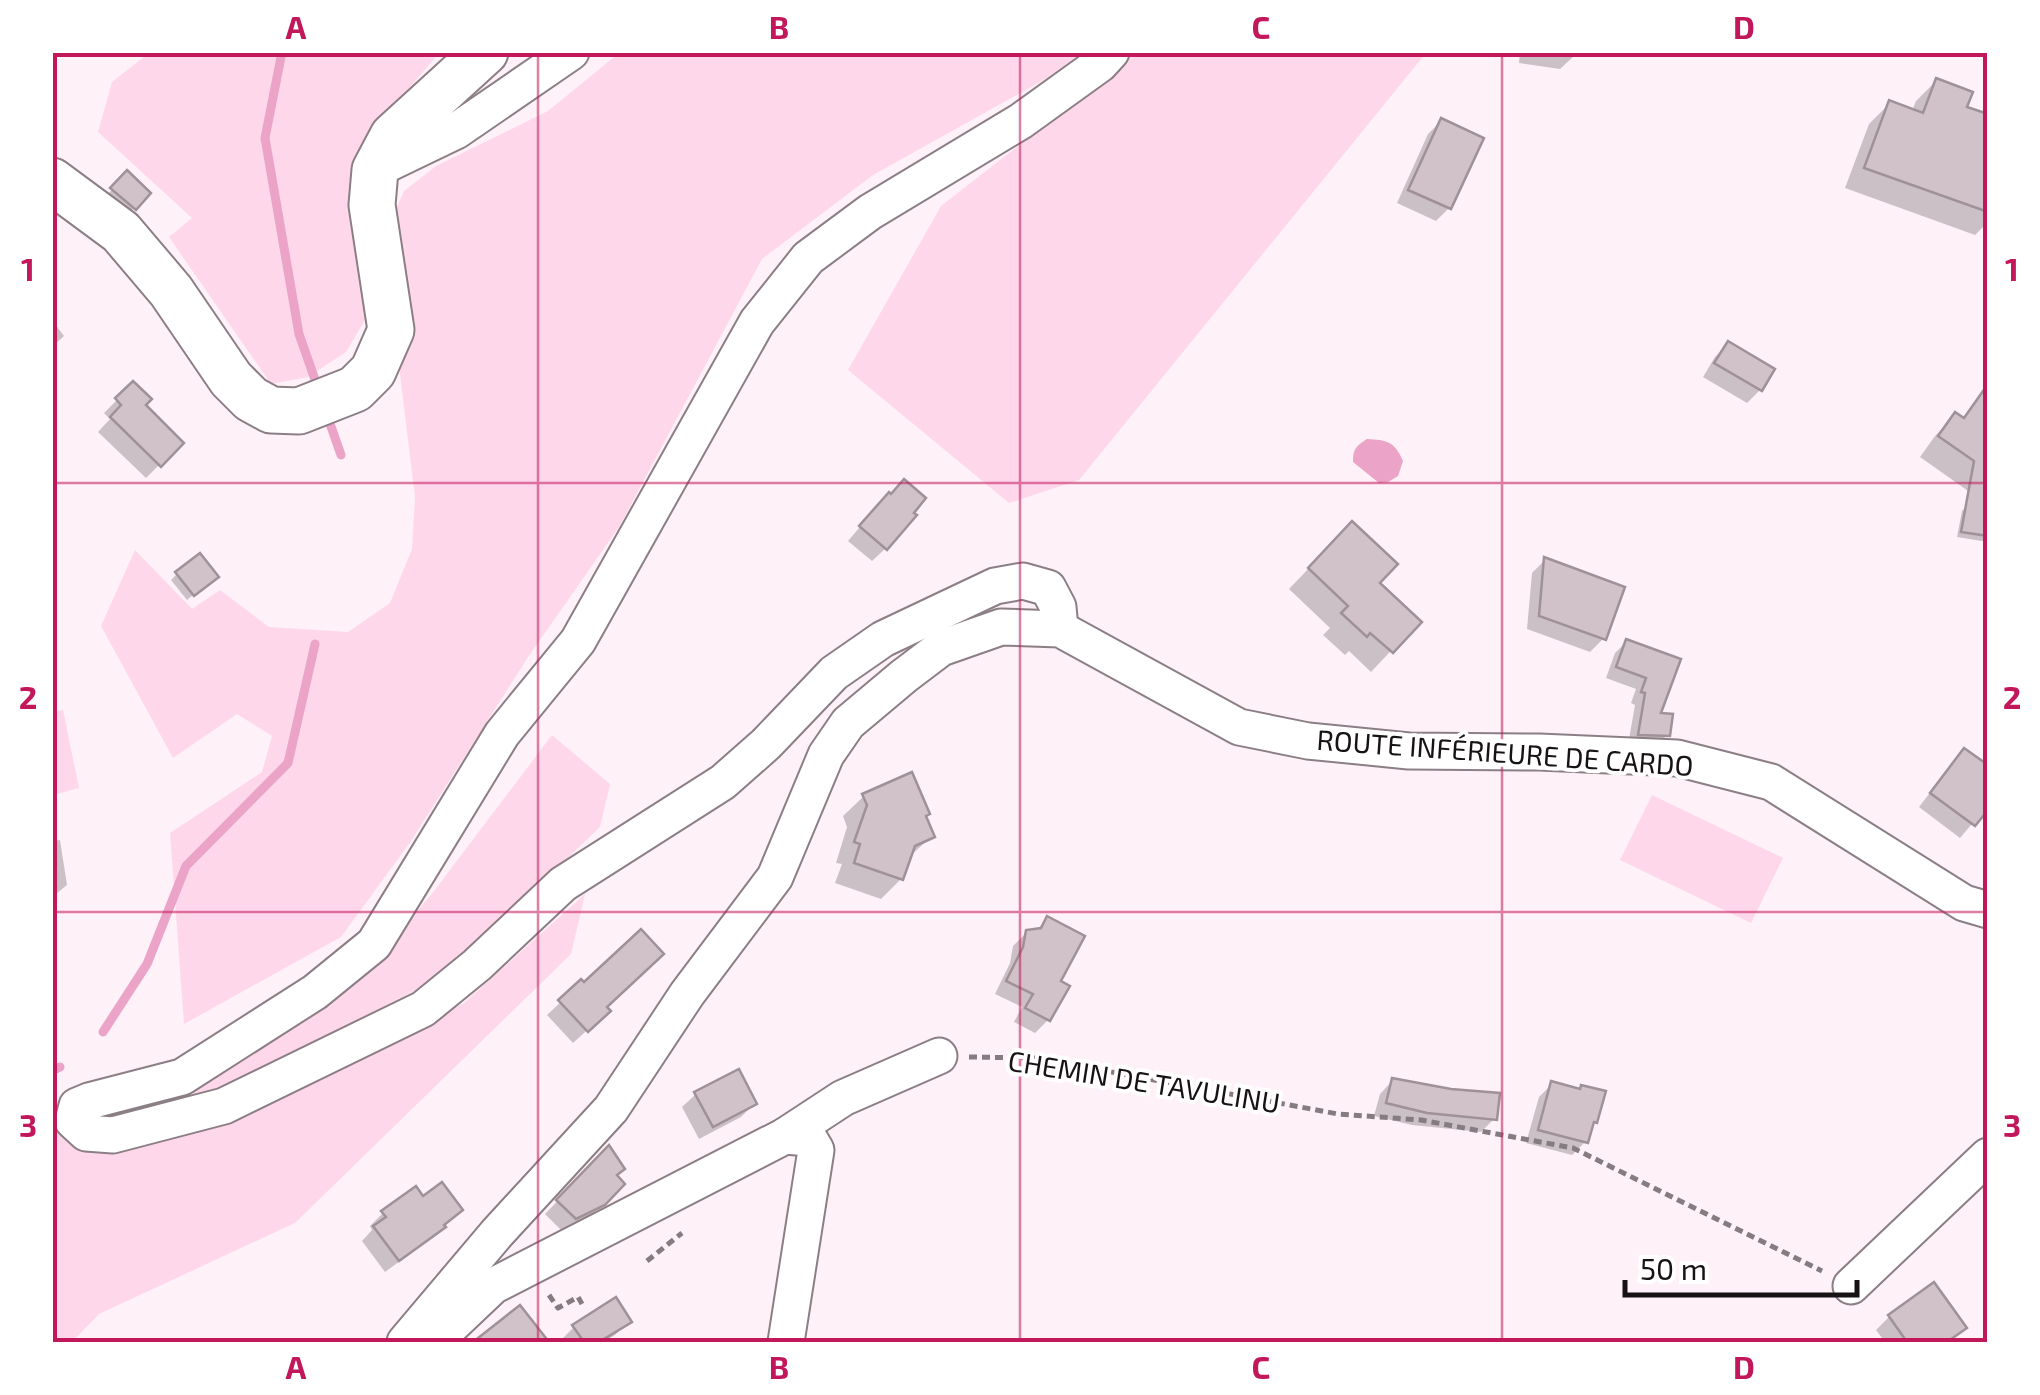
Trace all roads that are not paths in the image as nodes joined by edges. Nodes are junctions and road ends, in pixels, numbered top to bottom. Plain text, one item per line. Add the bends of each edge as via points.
1 (485, 52) edge
2 (571, 52) edge
3 (1111, 52) edge
4 (375, 170) junction
5 (52, 181) edge
6 (1060, 629) junction
7 (1988, 910) edge
8 (939, 1056) road end
9 (786, 1136) junction
10 (1988, 1156) edge
11 (1851, 1286) road end
12 (405, 1342) edge
13 (419, 1342) edge
14 (786, 1342) edge

1 - 4 main road via 392,136
2 - 4 street via 456,130
3 - 6 street via 1020,122 870,212 808,258 757,322 578,642 502,734 374,944 314,992 182,1077 89,1100 77,1106 72,1121 86,1133 113,1136 224,1106 423,1009 563,884 723,782 834,673 883,639 995,586 1023,581 1048,588
4 - 5 main road via 372,205 391,330 374,371 355,389 299,411 271,410 251,400 121,232
6 - 7 street, ROUTE INFÉRIEURE DE CARDO via 1240,727 1410,751 1677,758 1771,782 1964,904
6 - 12 street, ROUTE INFÉRIEURE DE CARDO via 1001,627 941,648 848,722 826,755 775,878 686,994 611,1110
8 - 9 street via 842,1098
9 - 13 street via 492,1286 436,1340
9 - 14 street via 809,1138 816,1150
10 - 11 street

